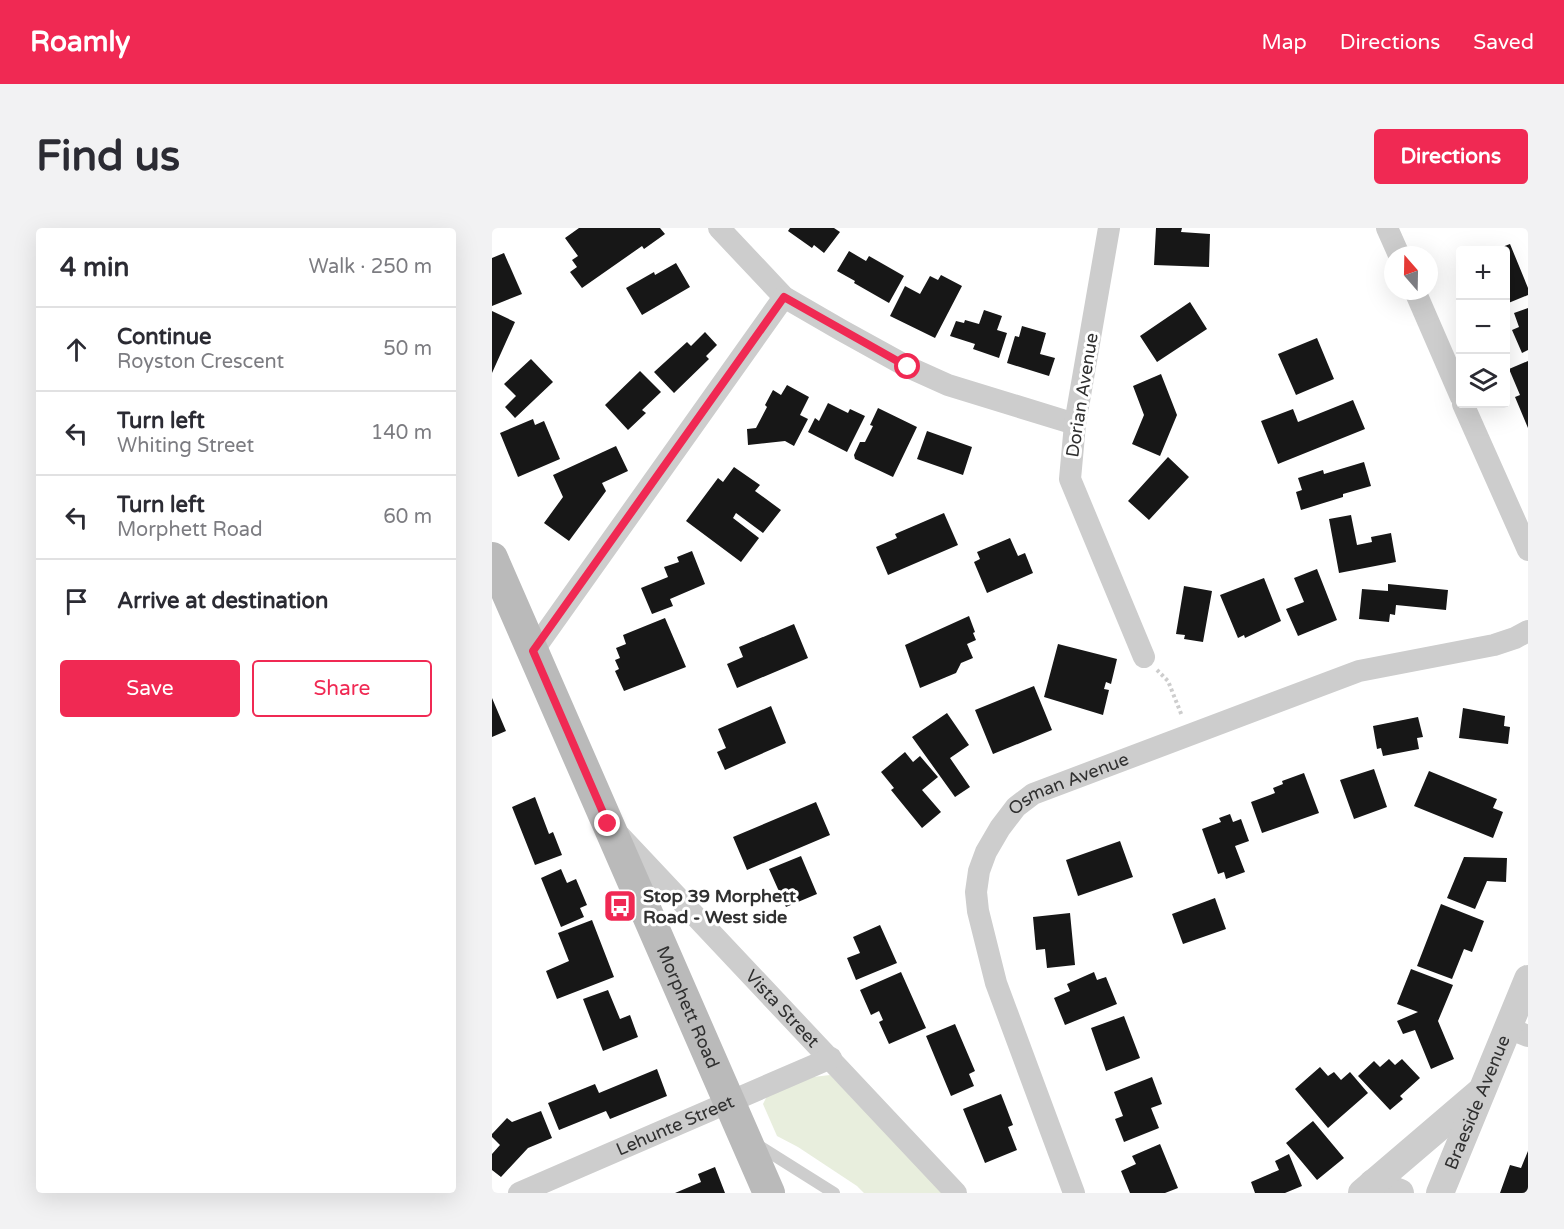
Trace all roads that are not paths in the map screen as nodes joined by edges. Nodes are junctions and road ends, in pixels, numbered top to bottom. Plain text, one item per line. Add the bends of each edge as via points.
1 (719, 228) edge
2 (1109, 228) edge
3 (1387, 228) edge
4 (1395, 246) edge
5 (784, 297) junction
6 (1419, 300) edge
7 (1456, 385) edge
8 (1465, 408) edge
9 (1075, 424) junction
10 (1528, 550) edge
11 (492, 558) edge
12 (1522, 634) edge
13 (533, 651) junction
14 (1144, 657) road end
15 (608, 824) junction
16 (1528, 980) edge
17 (1518, 1032) edge
18 (831, 1058) junction
19 (1482, 1090) junction
20 (730, 1102) junction
21 (745, 1137) junction
22 (1367, 1188) edge
23 (519, 1193) edge
24 (769, 1193) edge
25 (834, 1193) edge
26 (956, 1193) edge
27 (1074, 1193) edge
28 (1400, 1193) edge
29 (1440, 1193) edge

1 - 5 street
2 - 9 street, Dorian Avenue
3 - 4 street
5 - 9 street via 908,367 948,385
5 - 13 street
6 - 7 street
8 - 10 street
9 - 14 street, Dorian Avenue via 1070,479
11 - 13 main road, Morphett Road
12 - 27 street, Osman Avenue via 1494,645 1359,671 1033,794 1016,807 986,852 979,871 978,911 996,983
13 - 15 main road, Morphett Road
15 - 18 street, Vista Street
15 - 20 main road, Morphett Road
16 - 17 street, Braeside Avenue
17 - 19 street, Braeside Avenue
18 - 20 street, Lehunte Street
18 - 26 street, Vista Street
19 - 22 street
19 - 29 street, Braeside Avenue
20 - 21 main road, Morphett Road
20 - 23 street, Lehunte Street
21 - 24 main road, Morphett Road
21 - 25 lane
22 - 28 street

